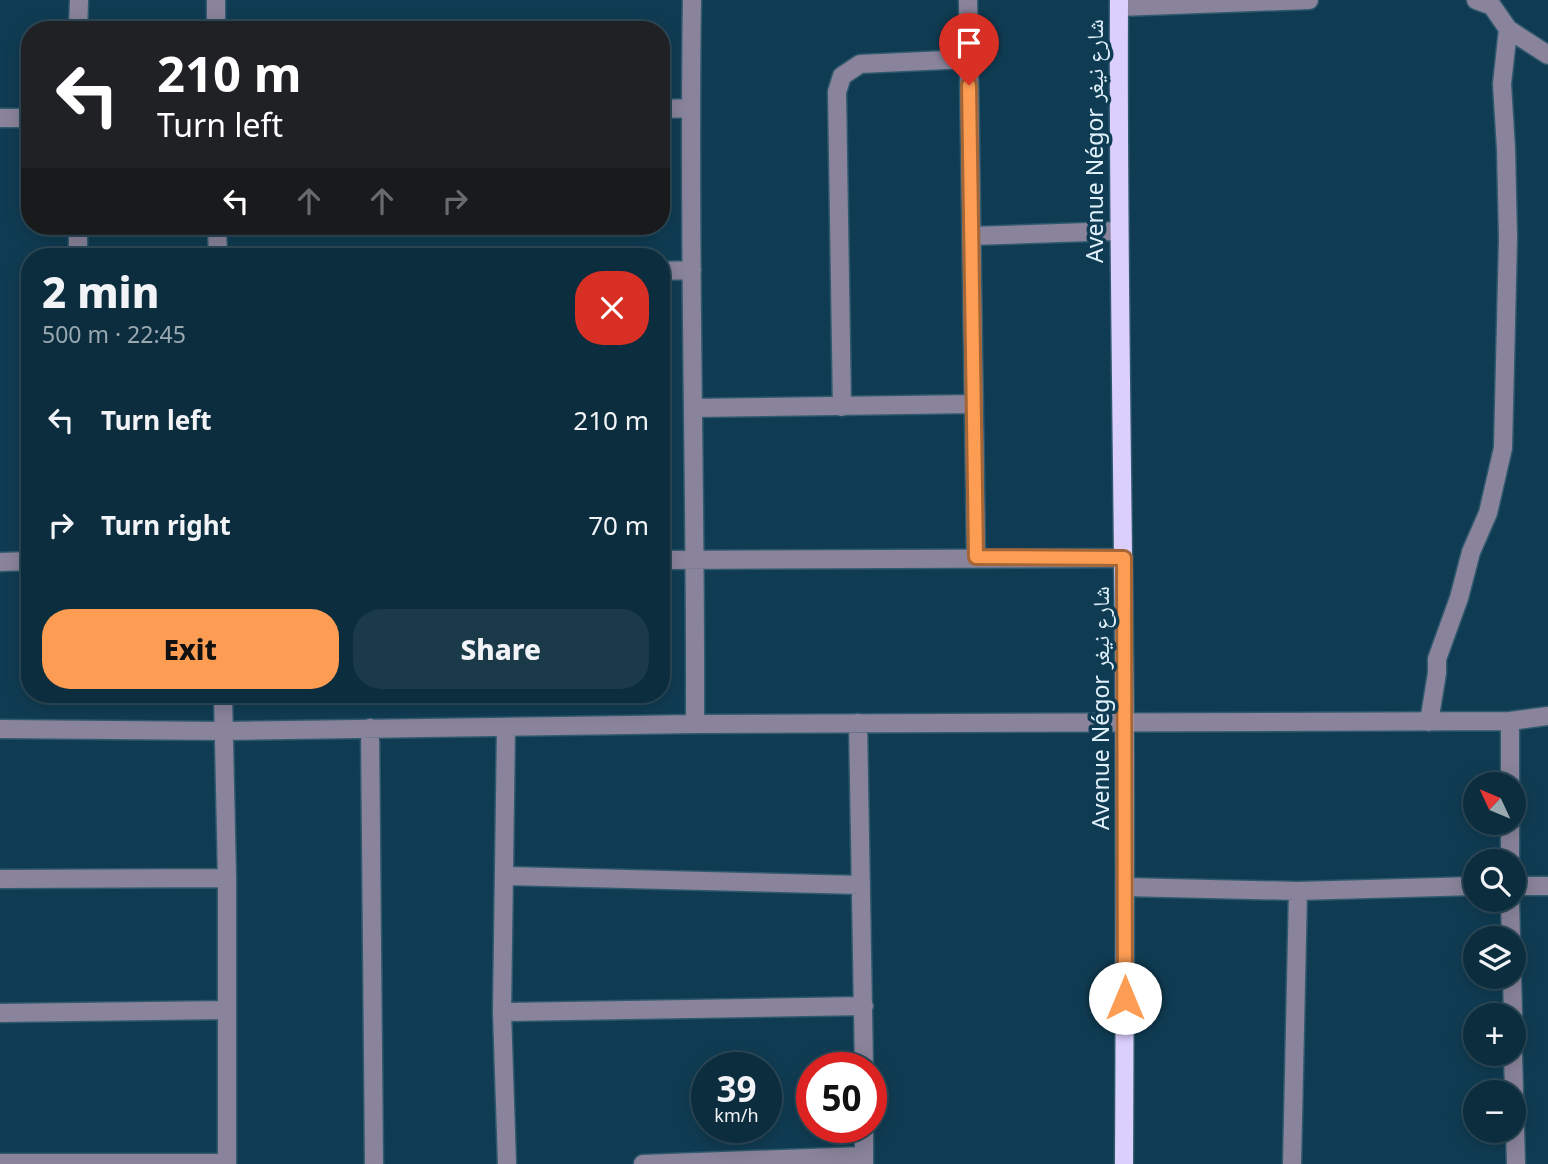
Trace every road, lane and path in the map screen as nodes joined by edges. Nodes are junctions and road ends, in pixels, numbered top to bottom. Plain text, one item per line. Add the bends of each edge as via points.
1 (79, 0) edge
2 (216, 0) edge
3 (691, 0) edge
4 (968, 0) edge
5 (1309, 0) edge
6 (1476, 0) edge
7 (1119, 3) edge
8 (78, 21) edge
9 (216, 21) edge
10 (1507, 29) junction
11 (1548, 55) edge
12 (968, 59) junction
13 (670, 108) edge
14 (690, 108) junction
15 (0, 118) edge
16 (21, 118) edge
17 (1118, 231) junction
18 (972, 236) junction
19 (692, 270) junction
20 (670, 271) edge
21 (974, 404) junction
22 (842, 407) junction
23 (694, 408) junction
24 (976, 557) junction
25 (1124, 558) junction
26 (696, 559) junction
27 (670, 560) edge
28 (21, 561) edge
29 (0, 562) edge
30 (223, 703) edge
31 (1548, 716) edge
32 (1510, 721) junction
33 (1430, 722) junction
34 (858, 723) junction
35 (695, 724) junction
36 (1124, 724) junction
37 (506, 727) junction
38 (370, 728) junction
39 (0, 729) edge
40 (224, 731) junction
41 (1510, 772) edge
42 (504, 876) junction
43 (227, 878) junction
44 (0, 879) edge
45 (861, 886) junction
46 (1526, 886) edge
47 (1548, 886) edge
48 (1125, 887) junction
49 (1463, 887) edge
50 (1298, 891) junction
51 (863, 1006) junction
52 (227, 1010) junction
53 (502, 1012) junction
54 (0, 1013) edge
55 (864, 1052) edge
56 (1513, 1066) edge
57 (864, 1160) edge
58 (0, 1163) edge
59 (228, 1163) edge
60 (374, 1164) edge
61 (507, 1164) edge
62 (643, 1164) edge
63 (1124, 1164) edge
64 (1292, 1164) edge
65 (1516, 1164) edge

1 - 8 street
2 - 9 street
3 - 14 street
4 - 12 street
5 - 7 street
6 - 10 street via 1492,6
7 - 17 main road, Avenue Négor شارع نيغر
10 - 11 street
10 - 33 street via 1502,84 1508,238 1503,448 1488,513 1437,659
12 - 18 street
12 - 22 street via 860,64 842,76 837,92
13 - 14 street
14 - 19 street
15 - 16 street
17 - 18 street
17 - 25 main road, Avenue Négor شارع نيغر
18 - 21 street
19 - 20 street
19 - 23 street
21 - 22 street
21 - 24 street
22 - 23 street
23 - 26 street
24 - 25 street
24 - 26 street
25 - 36 main road, Avenue Négor شارع نيغر
26 - 27 street
26 - 35 street
28 - 29 street
30 - 40 street
31 - 32 street
32 - 33 street
32 - 41 street
33 - 36 street
34 - 35 street
34 - 36 street
34 - 45 street
35 - 37 street
36 - 48 main road, Avenue Négor شارع نيغر
37 - 38 street
37 - 42 street
38 - 40 street
38 - 60 street
39 - 40 street
40 - 43 street
42 - 45 street
42 - 53 street
43 - 44 street
43 - 52 street
45 - 51 street
46 - 47 street
48 - 50 street
48 - 63 main road, Avenue Négor شارع نيغر
49 - 50 street
50 - 64 street
51 - 53 street
51 - 55 street
52 - 54 street
52 - 59 street
53 - 61 street
56 - 65 street
57 - 62 street
58 - 59 street

